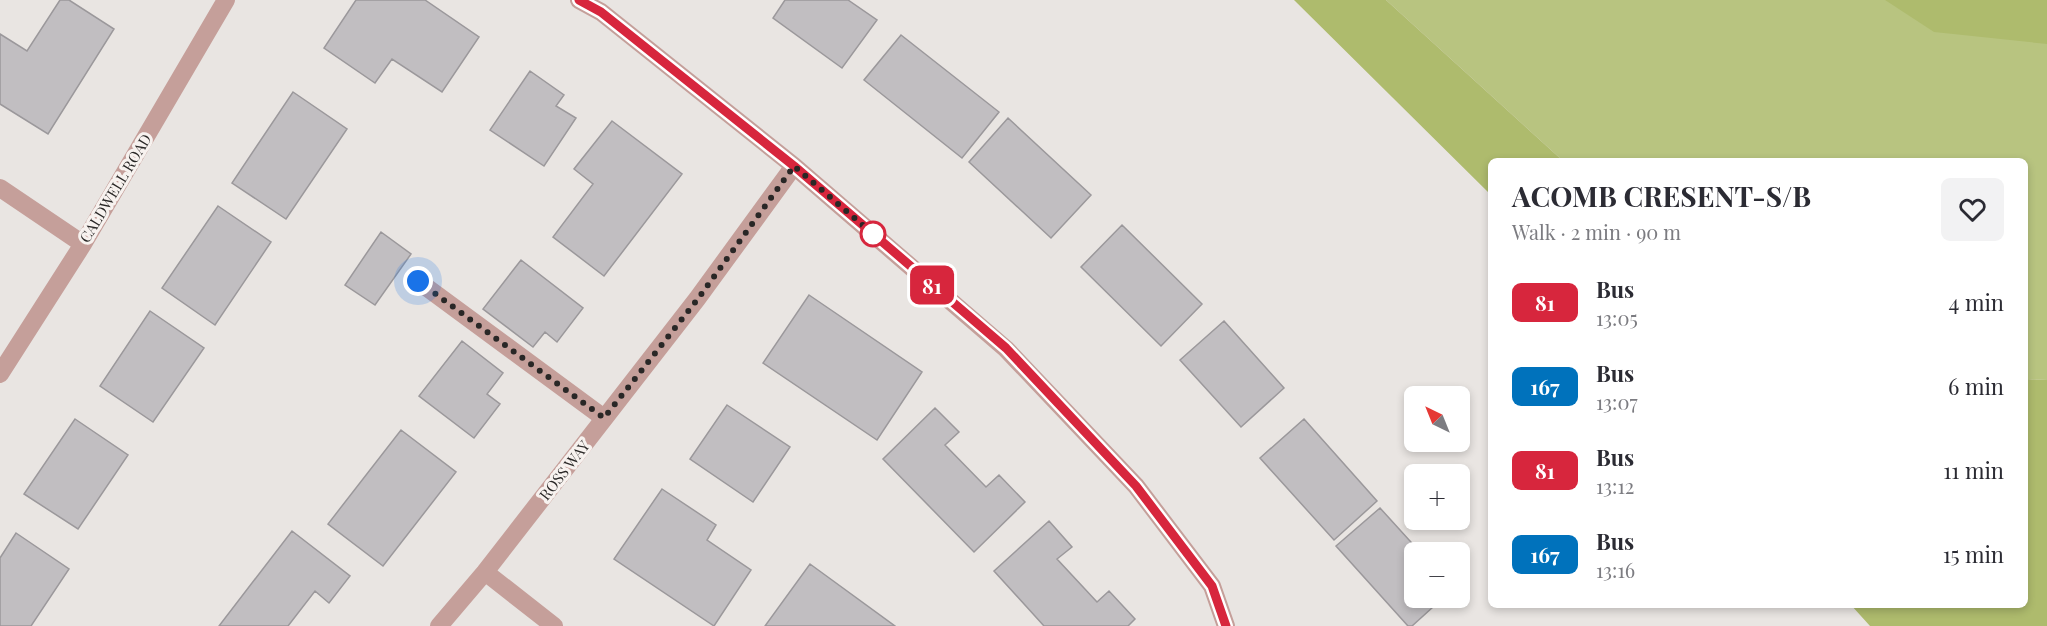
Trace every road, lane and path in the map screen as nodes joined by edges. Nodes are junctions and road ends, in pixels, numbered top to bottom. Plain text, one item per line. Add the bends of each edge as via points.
1 (226, 0) edge
2 (579, 0) edge
3 (794, 166) junction
4 (0, 189) edge
5 (83, 244) junction
6 (418, 281) dead end
7 (0, 374) edge
8 (604, 418) junction
9 (485, 572) junction
10 (438, 626) edge
11 (554, 626) edge
12 (1226, 626) edge

1 - 5 street, CALDWELL ROAD
2 - 3 street via 601,12
3 - 8 street, ROSS WAY via 697,300
3 - 12 street via 1006,348 1136,486 1212,586
4 - 5 street
5 - 7 street, CALDWELL ROAD
6 - 8 street
8 - 9 street, ROSS WAY
9 - 10 street, ROSS WAY
9 - 11 street

